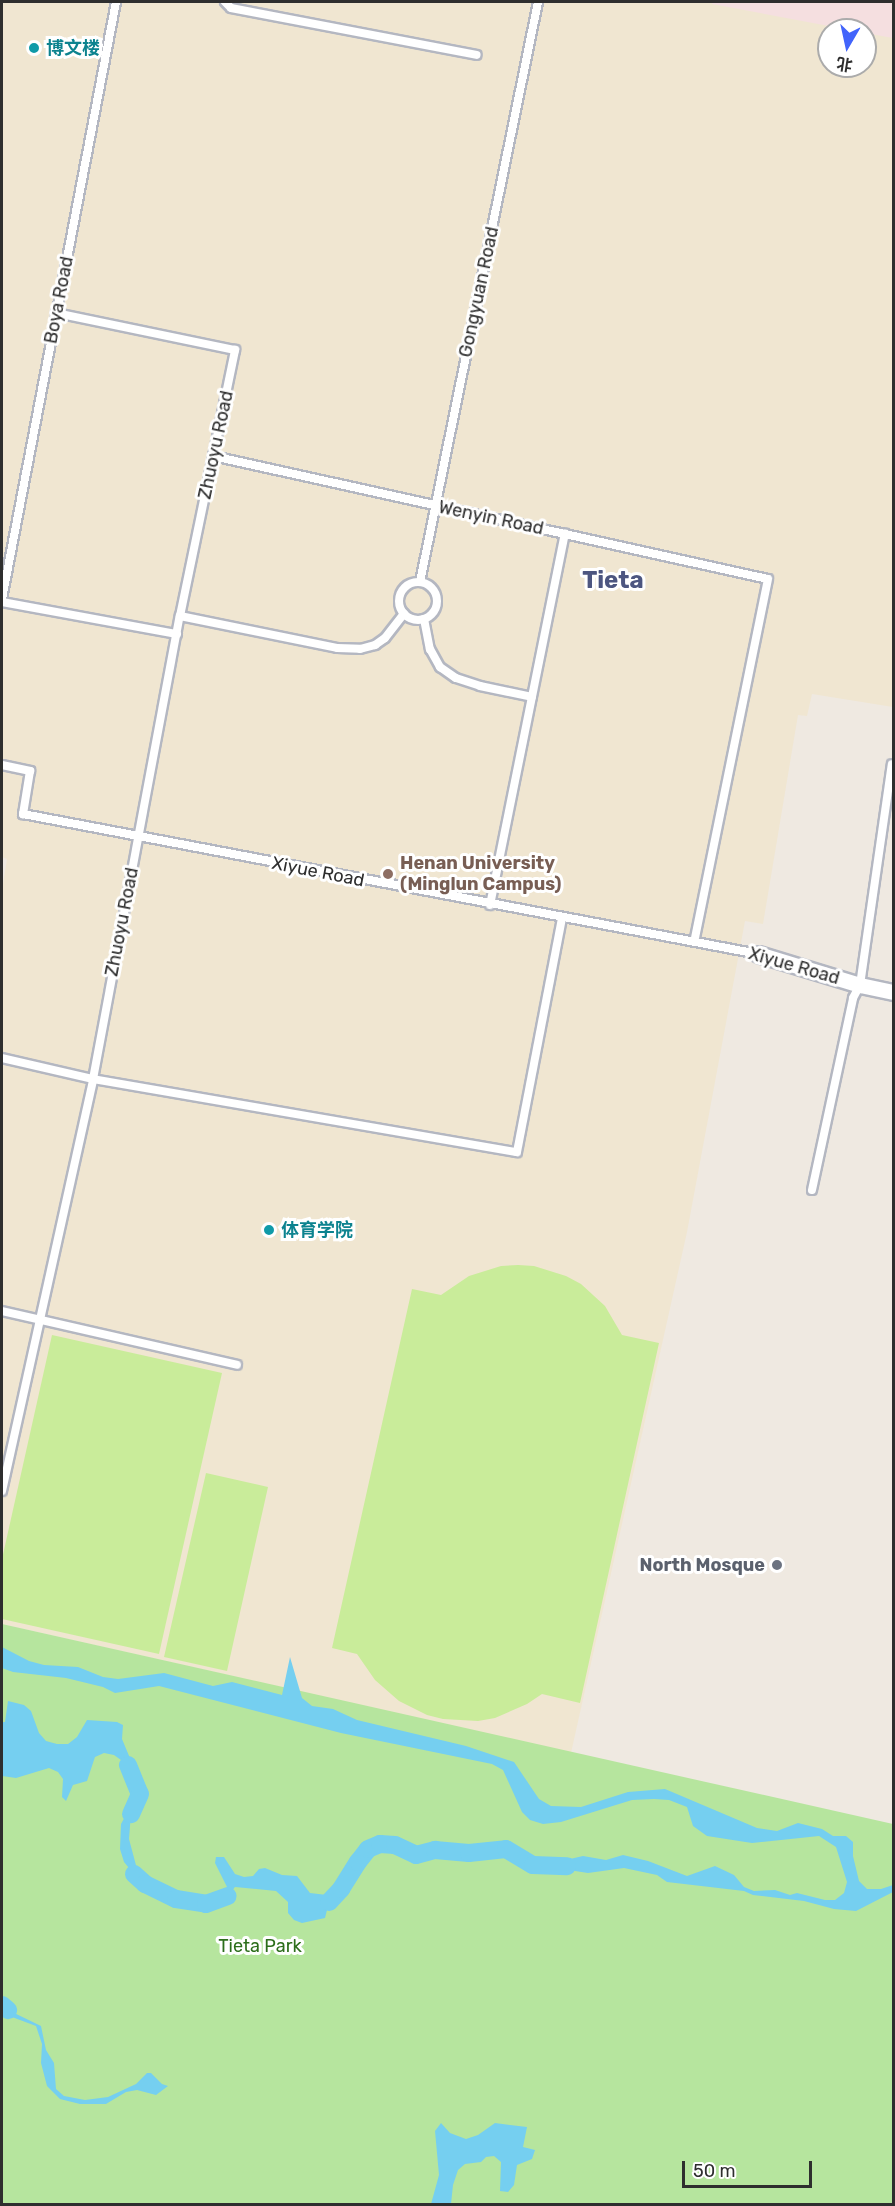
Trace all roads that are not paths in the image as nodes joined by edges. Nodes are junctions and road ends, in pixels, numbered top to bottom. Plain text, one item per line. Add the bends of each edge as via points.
1 (116, 2) edge
2 (225, 2) edge
3 (538, 2) edge
4 (477, 55) dead end
5 (56, 313) junction
6 (213, 456) junction
7 (435, 505) junction
8 (565, 534) junction
9 (420, 582) junction
10 (2, 600) edge
11 (404, 614) junction
12 (180, 616) junction
13 (424, 619) junction
14 (177, 634) junction
15 (532, 697) junction
16 (892, 764) dead end
17 (2, 765) edge
18 (138, 837) junction
19 (490, 904) junction
20 (562, 918) junction
21 (694, 942) junction
22 (758, 954) joint
23 (860, 985) junction
24 (894, 992) edge
25 (2, 1059) edge
26 (93, 1079) junction
27 (812, 1190) dead end
28 (2, 1311) edge
29 (40, 1319) junction
30 (237, 1365) dead end
31 (2, 1491) edge

1 - 5 lane, Boya Road
2 - 4 lane via 231,8
3 - 7 lane, Gongyuan Road
5 - 6 lane, Zhuoyu Road via 235,350
5 - 10 lane, Boya Road
6 - 7 lane, Wenyin Road
6 - 12 lane, Zhuoyu Road
7 - 8 lane, Wenyin Road
7 - 9 lane, Gongyuan Road
8 - 15 lane
8 - 21 lane, Wenyin Road via 768,579
9 - 11 lane via 410,583 401,591 398,602
9 - 13 lane via 429,585 436,596 435,609
10 - 14 lane
11 - 12 lane via 386,638 360,649 337,648
11 - 13 lane
12 - 14 lane, Zhuoyu Road
13 - 15 lane via 430,649 440,667 456,678 480,686
14 - 18 lane, Zhuoyu Road
15 - 19 lane
16 - 23 lane
17 - 18 lane, Xiyue Road via 30,771 23,814
18 - 19 lane, Xiyue Road
18 - 26 lane, Zhuoyu Road
19 - 20 lane, Xiyue Road
20 - 21 lane, Xiyue Road
20 - 26 lane via 517,1152
21 - 22 lane, Xiyue Road
22 - 23 street, Xiyue Road
23 - 24 street, Xiyue Road
23 - 27 lane via 853,998
25 - 26 lane
26 - 29 lane, Zhuoyu Road
28 - 29 lane
29 - 30 lane
29 - 31 lane, Zhuoyu Road

